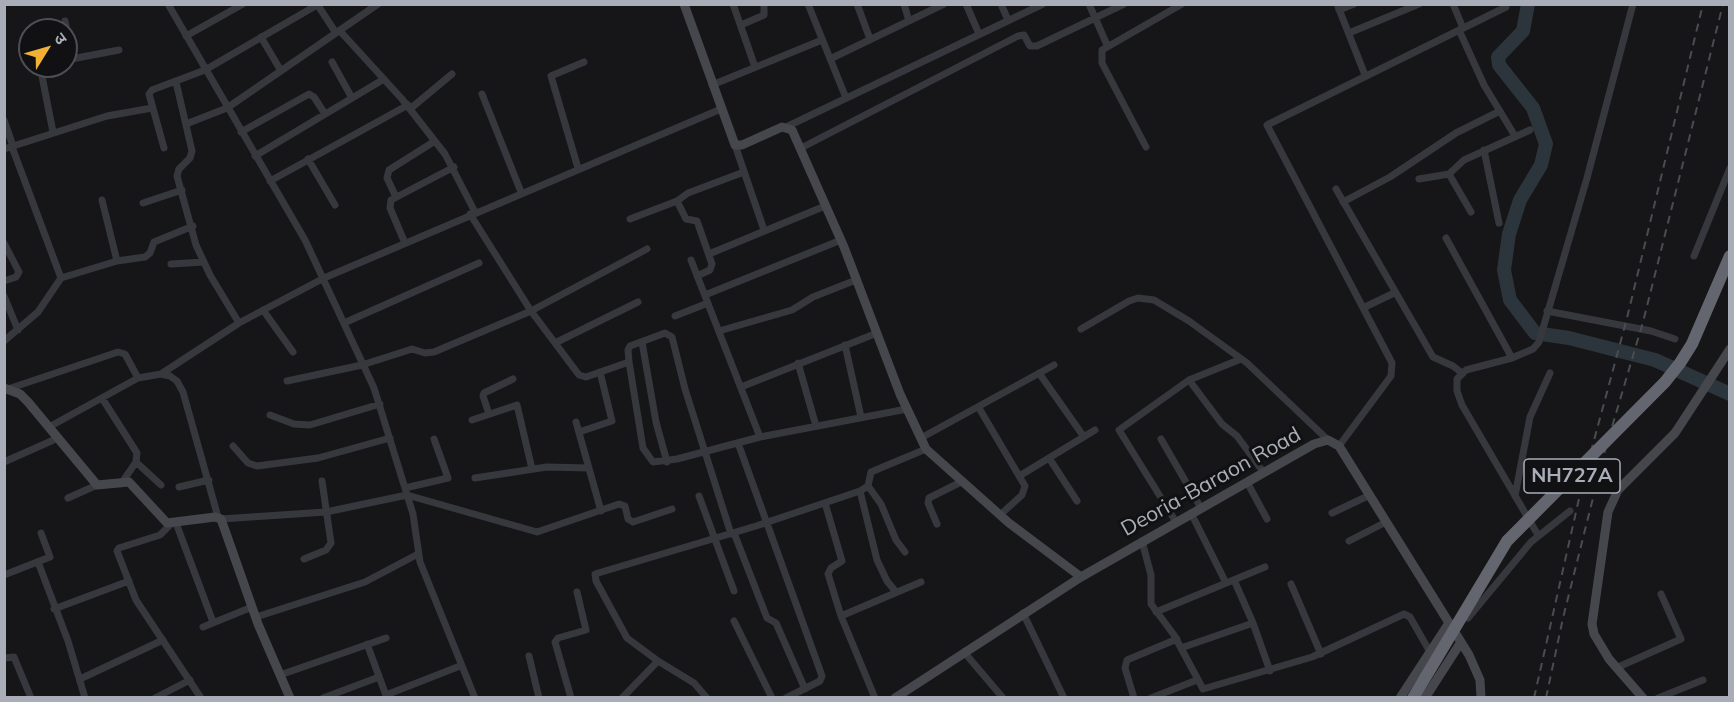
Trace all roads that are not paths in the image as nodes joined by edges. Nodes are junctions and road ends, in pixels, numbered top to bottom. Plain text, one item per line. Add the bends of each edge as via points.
1 (168, 4) edge
2 (243, 4) edge
3 (378, 4) edge
4 (684, 4) edge
5 (733, 4) edge
6 (764, 4) edge
7 (808, 4) edge
8 (857, 4) edge
9 (904, 4) edge
10 (966, 4) edge
11 (1001, 4) edge
12 (1043, 4) edge
13 (1089, 4) edge
14 (1124, 4) edge
15 (1182, 4) edge
16 (1354, 4) edge
17 (1419, 4) edge
18 (1453, 4) edge
19 (1633, 4) edge
20 (317, 5) edge
21 (939, 6) edge
22 (1338, 7) edge
23 (1506, 7) dead end
24 (1095, 19) junction
25 (1008, 20) junction
26 (909, 21) junction
27 (741, 25) junction
28 (1461, 29) junction
29 (338, 32) junction
30 (1349, 33) junction
31 (980, 34) junction
32 (186, 36) junction
33 (261, 38) junction
34 (870, 39) junction
35 (822, 40) junction
36 (1107, 45) junction
37 (119, 50) dead end
38 (78, 57) edge
39 (830, 59) junction
40 (332, 62) dead end
41 (584, 62) dead end
42 (755, 67) junction
43 (205, 70) junction
44 (281, 71) junction
45 (452, 74) dead end
46 (1365, 75) junction
47 (42, 78) edge
48 (384, 79) junction
49 (176, 82) junction
50 (712, 85) junction
51 (482, 94) dead end
52 (352, 98) junction
53 (846, 98) junction
54 (409, 107) junction
55 (152, 108) junction
56 (227, 108) junction
57 (721, 109) junction
58 (1500, 111) junction
59 (326, 114) junction
60 (4, 120) edge
61 (186, 124) junction
62 (786, 127) junction
63 (1530, 130) dead end
64 (53, 132) junction
65 (241, 132) junction
66 (1515, 136) junction
67 (435, 141) junction
68 (735, 145) junction
69 (10, 147) edge
70 (1146, 147) dead end
71 (164, 148) dead end
72 (801, 148) junction
73 (1484, 150) junction
74 (255, 156) junction
75 (308, 159) junction
76 (454, 167) junction
77 (578, 168) junction
78 (1730, 168) edge
79 (744, 172) junction
80 (1449, 174) junction
81 (1419, 178) dead end
82 (270, 181) junction
83 (1336, 189) dead end
84 (182, 190) junction
85 (521, 192) junction
86 (396, 197) junction
87 (102, 200) dead end
88 (676, 201) junction
89 (1343, 202) junction
90 (143, 203) dead end
91 (335, 205) dead end
92 (825, 206) junction
93 (1471, 212) dead end
94 (472, 213) junction
95 (630, 219) dead end
96 (1499, 223) dead end
97 (193, 226) junction
98 (764, 230) junction
99 (1446, 238) dead end
100 (841, 240) junction
101 (4, 243) edge
102 (405, 243) junction
103 (647, 249) dead end
104 (709, 254) junction
105 (1694, 256) dead end
106 (1730, 256) edge
107 (117, 261) junction
108 (691, 261) dead end
109 (204, 262) junction
110 (479, 263) dead end
111 (171, 264) dead end
112 (697, 276) junction
113 (61, 278) junction
114 (324, 278) junction
115 (856, 280) junction
116 (4, 281) edge
117 (1394, 293) junction
118 (705, 295) junction
119 (4, 296) edge
120 (638, 302) dead end
121 (708, 303) junction
122 (1363, 308) junction
123 (263, 310) junction
124 (531, 310) junction
125 (1546, 313) junction
126 (675, 316) dead end
127 (239, 323) junction
128 (344, 323) junction
129 (1081, 329) dead end
130 (18, 330) junction
131 (719, 331) junction
132 (877, 333) junction
133 (1675, 339) dead end
134 (4, 341) edge
135 (642, 342) junction
136 (555, 343) junction
137 (845, 345) junction
138 (1729, 349) edge
139 (293, 352) dead end
140 (1512, 358) junction
141 (1241, 359) junction
142 (629, 363) junction
143 (798, 363) junction
144 (362, 365) junction
145 (1054, 365) dead end
146 (600, 372) junction
147 (1040, 373) junction
148 (1461, 373) junction
149 (1550, 373) dead end
150 (161, 374) junction
151 (138, 378) junction
152 (513, 379) dead end
153 (1189, 380) junction
154 (287, 381) dead end
155 (741, 387) junction
156 (8, 388) edge
157 (102, 398) junction
158 (380, 404) junction
159 (979, 408) junction
160 (907, 409) junction
161 (489, 414) junction
162 (270, 415) dead end
163 (861, 417) junction
164 (472, 420) dead end
165 (576, 422) dead end
166 (816, 426) junction
167 (49, 427) junction
168 (1095, 430) dead end
169 (579, 432) junction
170 (1084, 436) junction
171 (759, 437) junction
172 (58, 438) junction
173 (390, 438) junction
174 (921, 438) junction
175 (434, 439) dead end
176 (1161, 439) dead end
177 (1328, 440) junction
178 (738, 443) junction
179 (233, 446) dead end
180 (1339, 446) junction
181 (926, 448) junction
182 (704, 452) junction
183 (1049, 458) junction
184 (4, 462) edge
185 (136, 462) junction
186 (667, 462) junction
187 (589, 468) junction
188 (532, 469) junction
189 (1264, 472) junction
190 (1021, 476) junction
191 (475, 478) dead end
192 (209, 480) junction
193 (123, 481) junction
194 (322, 481) dead end
195 (961, 482) junction
196 (1247, 482) junction
197 (97, 485) junction
198 (161, 485) dead end
199 (868, 486) junction
200 (179, 487) dead end
201 (406, 491) junction
202 (861, 491) junction
203 (1370, 495) junction
204 (699, 496) dead end
205 (1515, 497) junction
206 (69, 498) dead end
207 (1077, 501) dead end
208 (825, 503) junction
209 (1201, 508) junction
210 (672, 509) dead end
211 (601, 511) junction
212 (1570, 511) dead end
213 (326, 512) junction
214 (1191, 513) junction
215 (1332, 513) dead end
216 (1000, 515) junction
217 (220, 518) junction
218 (1267, 519) dead end
219 (1176, 522) junction
220 (1386, 522) junction
221 (174, 523) junction
222 (767, 523) junction
223 (937, 524) dead end
224 (41, 533) dead end
225 (733, 533) junction
226 (1538, 536) junction
227 (713, 539) junction
228 (1142, 541) junction
229 (1349, 541) dead end
230 (905, 552) dead end
231 (418, 554) junction
232 (303, 559) dead end
233 (38, 562) junction
234 (1265, 567) dead end
235 (4, 575) edge
236 (1080, 577) junction
237 (1234, 580) junction
238 (129, 581) junction
239 (921, 582) dead end
240 (1226, 583) junction
241 (1291, 584) dead end
242 (734, 591) dead end
243 (577, 592) dead end
244 (896, 592) junction
245 (1661, 594) dead end
246 (252, 607) junction
247 (54, 609) junction
248 (1156, 612) junction
249 (1023, 613) junction
250 (841, 616) junction
251 (255, 617) junction
252 (734, 621) dead end
253 (213, 622) junction
254 (1253, 623) junction
255 (1449, 623) junction
256 (203, 627) dead end
257 (386, 638) dead end
258 (1177, 639) junction
259 (1459, 639) junction
260 (163, 640) junction
261 (367, 644) junction
262 (1181, 648) junction
263 (964, 652) junction
264 (1430, 652) junction
265 (1321, 654) junction
266 (529, 656) dead end
267 (4, 658) edge
268 (658, 661) junction
269 (460, 666) junction
270 (1616, 668) junction
271 (1270, 671) junction
272 (280, 675) junction
273 (379, 677) junction
274 (80, 679) junction
275 (190, 680) junction
276 (1197, 680) junction
277 (1703, 681) dead end
278 (805, 688) junction
279 (386, 696) edge
280 (31, 698) edge
281 (85, 698) edge
282 (155, 698) edge
283 (201, 698) edge
284 (290, 698) edge
285 (323, 698) edge
286 (475, 698) edge
287 (539, 698) edge
288 (571, 698) edge
289 (622, 698) edge
290 (707, 698) edge
291 (772, 698) edge
292 (786, 698) edge
293 (875, 698) edge
294 (895, 698) edge
295 (1003, 698) edge
296 (1064, 698) edge
297 (1134, 698) edge
298 (1151, 698) edge
299 (1400, 698) edge
300 (1413, 698) edge
301 (1425, 698) edge
302 (1481, 698) edge
303 (1643, 698) edge
304 (1658, 698) edge

1 - 32 street
2 - 32 street
3 - 29 street
4 - 50 street
5 - 27 street
6 - 27 street via 764,15
7 - 35 street
8 - 34 street
9 - 26 street
10 - 31 street
11 - 25 street
12 - 25 street
13 - 24 street
14 - 24 street
15 - 36 street
16 - 22 street
17 - 30 street
18 - 28 street
19 - 125 street
20 - 29 street
20 - 33 street
21 - 26 street
22 - 30 street
23 - 28 street
24 - 36 street
24 - 72 street via 1033,47 1024,35 1018,36
25 - 31 street
26 - 34 street
27 - 42 street
28 - 46 street
28 - 58 street via 1484,85
29 - 44 street
29 - 48 street
30 - 46 street
31 - 53 street
32 - 43 street
33 - 43 street
33 - 44 street
34 - 39 street
35 - 39 street
35 - 42 street
36 - 70 street via 1102,50 1102,63
37 - 38 street
39 - 53 street
40 - 52 street
41 - 77 street via 551,76
42 - 50 street
43 - 49 street
43 - 56 street
44 - 56 street
45 - 54 street
46 - 122 street via 1272,121 1267,128
47 - 64 street
48 - 52 street
48 - 54 street
49 - 55 street via 150,91
49 - 61 street
50 - 57 street
51 - 85 street
52 - 59 street
53 - 62 street
54 - 67 street
54 - 75 street
55 - 64 street
55 - 71 street
56 - 61 street
56 - 65 street
57 - 68 street
57 - 77 street
58 - 66 street
58 - 89 street via 1456,133 1390,177
59 - 65 street via 309,94
59 - 74 street
60 - 69 street
61 - 84 street via 192,151 177,172
62 - 68 street
62 - 72 street via 792,130
63 - 66 street
64 - 69 street
65 - 74 street
66 - 73 street
67 - 76 street
67 - 86 street via 389,170 387,178
68 - 79 street
69 - 113 street
72 - 92 street
73 - 80 street via 1464,160
73 - 96 street
74 - 82 street
75 - 82 street
75 - 91 street
76 - 86 street
76 - 94 street
77 - 85 street
78 - 105 street
79 - 88 street
79 - 98 street
80 - 81 street
80 - 93 street
82 - 114 street
83 - 89 street
84 - 90 street
84 - 97 street
85 - 94 street
86 - 102 street via 390,208
87 - 107 street
88 - 95 street
88 - 104 street via 686,219 697,221
89 - 117 street
92 - 98 street
92 - 100 street
94 - 102 street
94 - 124 street
97 - 107 street via 154,243 149,256
97 - 109 street
98 - 104 street
99 - 140 street
100 - 115 street
100 - 118 street
101 - 116 street via 19,272
102 - 114 street
103 - 124 street
104 - 112 street via 712,267
106 - 300 highway, NH727A, bridge via 1680,363 1507,541
107 - 113 street
108 - 112 street
109 - 111 street
109 - 127 street
110 - 128 street
112 - 118 street
113 - 130 street via 38,312
114 - 123 street
114 - 128 street
115 - 131 street via 792,309
115 - 132 street
117 - 122 street
117 - 148 street via 1433,357
118 - 121 street
119 - 130 street
120 - 136 street
121 - 126 street
121 - 131 street
122 - 180 street via 1393,369
123 - 127 street
123 - 139 street
124 - 136 street
124 - 144 street via 434,352 412,349
125 - 133 street via 1651,331
125 - 140 street via 1533,349
127 - 150 street
128 - 144 street
129 - 141 street via 1129,301 1145,298 1167,307
130 - 134 street
131 - 155 street
132 - 137 street
132 - 160 street
135 - 142 street via 629,348
135 - 182 street via 665,333 672,337
135 - 186 street
136 - 146 street via 581,377
137 - 143 street
137 - 163 street
138 - 270 street via 1666,445 1612,499 1592,624 1594,634
140 - 148 street
141 - 153 street
141 - 177 street
142 - 146 street
142 - 186 street via 645,453 653,462
143 - 155 street
143 - 166 street
144 - 154 street
144 - 158 street
145 - 147 street
146 - 169 street via 612,421
147 - 159 street
147 - 170 street
148 - 205 street via 1456,384 1462,405
149 - 205 street via 1530,417
150 - 151 street
150 - 192 street via 177,381 183,392
151 - 156 street via 125,354 118,352
151 - 157 street
152 - 161 street via 484,393
153 - 189 street
153 - 219 street via 1119,430
155 - 171 street
156 - 167 street via 28,402
157 - 167 street
157 - 185 street via 136,449
158 - 162 street via 310,425
158 - 173 street
159 - 174 street
159 - 190 street
160 - 163 street
160 - 174 street
161 - 164 street
161 - 188 street via 518,406
163 - 166 street
165 - 169 street
166 - 171 street
167 - 172 street
168 - 170 street
169 - 187 street
170 - 183 street
171 - 178 street
172 - 184 street
172 - 197 street
173 - 179 street via 318,458 257,466 248,463
173 - 201 street
174 - 181 street
175 - 201 street via 448,478
176 - 209 street
177 - 180 street, Deoria-Baraon Road
177 - 189 street, Deoria-Baraon Road
178 - 182 street
178 - 222 street
180 - 203 street, Deoria-Baraon Road
181 - 195 street
181 - 199 street via 871,472
182 - 186 street
182 - 225 street
183 - 190 street
183 - 207 street
185 - 193 street
185 - 198 street
187 - 188 street
187 - 211 street
188 - 191 street
189 - 196 street, Deoria-Baraon Road
190 - 216 street via 1025,492
192 - 200 street
192 - 217 street
193 - 197 street
193 - 221 street via 133,485 164,521
194 - 213 street
195 - 216 street
195 - 223 street via 929,498
196 - 209 street, Deoria-Baraon Road
196 - 218 street
197 - 206 street
199 - 202 street
199 - 230 street
201 - 211 street via 537,532
201 - 213 street
201 - 231 street
202 - 208 street
202 - 244 street via 877,560
203 - 215 street
203 - 220 street, Deoria-Baraon Road
204 - 227 street
205 - 226 street
208 - 222 street
208 - 250 street via 842,558 841,564 828,571
209 - 214 street, Deoria-Baraon Road
210 - 211 street via 633,522 622,503
212 - 226 street
213 - 217 street
213 - 232 street via 330,547
214 - 219 street, Deoria-Baraon Road
214 - 240 street
216 - 236 street
217 - 221 street
217 - 246 street
219 - 228 street, Deoria-Baraon Road
220 - 229 street
220 - 255 street, Deoria-Baraon Road
221 - 238 street via 160,535 117,549
221 - 253 street
222 - 225 street
222 - 278 street via 822,676
224 - 233 street via 51,556
225 - 227 street
225 - 278 street via 768,618 776,623
226 - 259 street via 1477,604
227 - 242 street
227 - 268 street via 595,575 627,638
228 - 236 street, Deoria-Baraon Road
228 - 248 street via 1151,575 1149,597
231 - 251 street via 365,582
231 - 269 street
233 - 235 street
233 - 247 street
234 - 237 street
236 - 249 street, Deoria-Baraon Road
237 - 240 street
237 - 254 street
238 - 247 street
238 - 260 street via 136,600
239 - 244 street
240 - 248 street
241 - 265 street
243 - 288 street via 586,630 555,642
244 - 250 street
245 - 270 street via 1681,639
246 - 251 street
246 - 253 street
247 - 274 street
248 - 258 street
249 - 263 street, Deoria-Baraon Road
249 - 296 street
250 - 293 street
251 - 272 street
252 - 291 street
253 - 256 street
254 - 262 street
254 - 271 street
255 - 259 street, Deoria-Baraon Road
255 - 264 street
257 - 261 street
258 - 262 street
258 - 297 street via 1127,660
259 - 301 street
259 - 302 street, Deoria-Baraon Road via 1480,680
260 - 274 street
260 - 275 street
261 - 272 street
261 - 273 street
262 - 276 street
263 - 294 street, Deoria-Baraon Road
263 - 295 street
264 - 265 street via 1410,617 1404,614
264 - 299 street
265 - 271 street
266 - 287 street
267 - 280 street via 14,657
268 - 289 street
268 - 290 street via 694,683
269 - 279 street
269 - 286 street
270 - 303 street
271 - 276 street via 1205,690
272 - 284 street
273 - 279 street
273 - 285 street
274 - 281 street
275 - 282 street
275 - 283 street
276 - 298 street
277 - 304 street
278 - 292 street

